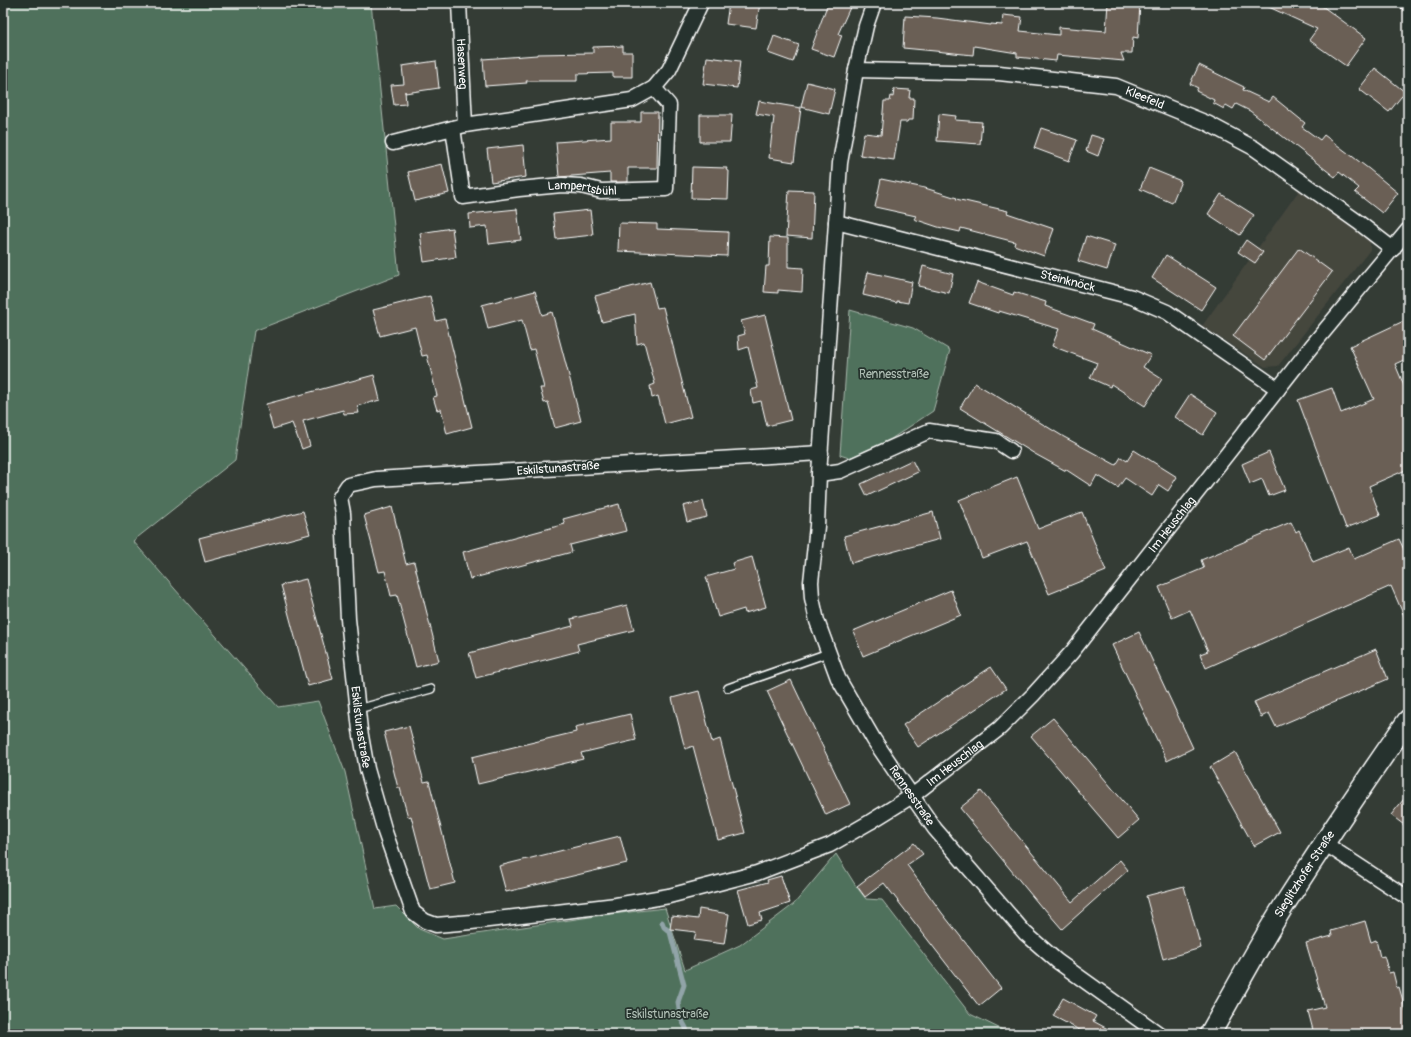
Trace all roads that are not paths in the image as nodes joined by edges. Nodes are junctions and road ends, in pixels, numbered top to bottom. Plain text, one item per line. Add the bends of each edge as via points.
1 (459, 3) edge
2 (701, 3) edge
3 (874, 3) edge
4 (856, 70) junction
5 (654, 88) junction
6 (459, 126) junction
7 (392, 143) dead end
8 (836, 222) junction
9 (1408, 230) edge
10 (1393, 249) junction
11 (1278, 389) junction
12 (1011, 451) dead end
13 (821, 452) junction
14 (819, 474) junction
15 (828, 652) junction
16 (728, 688) dead end
17 (431, 690) dead end
18 (358, 708) junction
19 (1408, 720) edge
20 (912, 796) junction
21 (1324, 843) junction
22 (1408, 898) edge
23 (1160, 1034) edge
24 (1210, 1034) edge

1 - 6 street, Hasenweg
2 - 5 street via 669,70
3 - 4 street, Rennesstraße
4 - 8 street, Rennesstraße via 840,162
4 - 10 street, Kleefeld via 999,73 1116,86 1207,123 1254,148
5 - 6 street via 632,100
5 - 6 street, Lampertsbühl via 669,105 666,189 601,190 562,185 463,197
6 - 7 street
8 - 11 street, Steinknöck via 1132,297 1167,312
8 - 13 street, Rennesstraße
9 - 10 street, Im Heuschlag
10 - 11 street, Im Heuschlag
11 - 20 street, Im Heuschlag via 1063,663 1000,728
12 - 14 street via 996,441 929,431 840,471
13 - 14 street, Rennesstraße
13 - 18 street, Eskilstunastraße via 376,479 348,485 340,497 348,619
14 - 15 street, Rennesstraße via 811,582 816,621
15 - 16 lane
15 - 20 street, Rennesstraße via 838,678 874,740
17 - 18 lane
18 - 20 street, Eskilstunastraße via 367,769 402,886 413,912 425,922 436,925 651,900 744,877 830,844
19 - 21 main road, Sieglitzhofer Straße
20 - 23 street, Rennesstraße via 935,828 1025,933 1063,966
21 - 22 street
21 - 24 main road, Sieglitzhofer Straße via 1252,959

